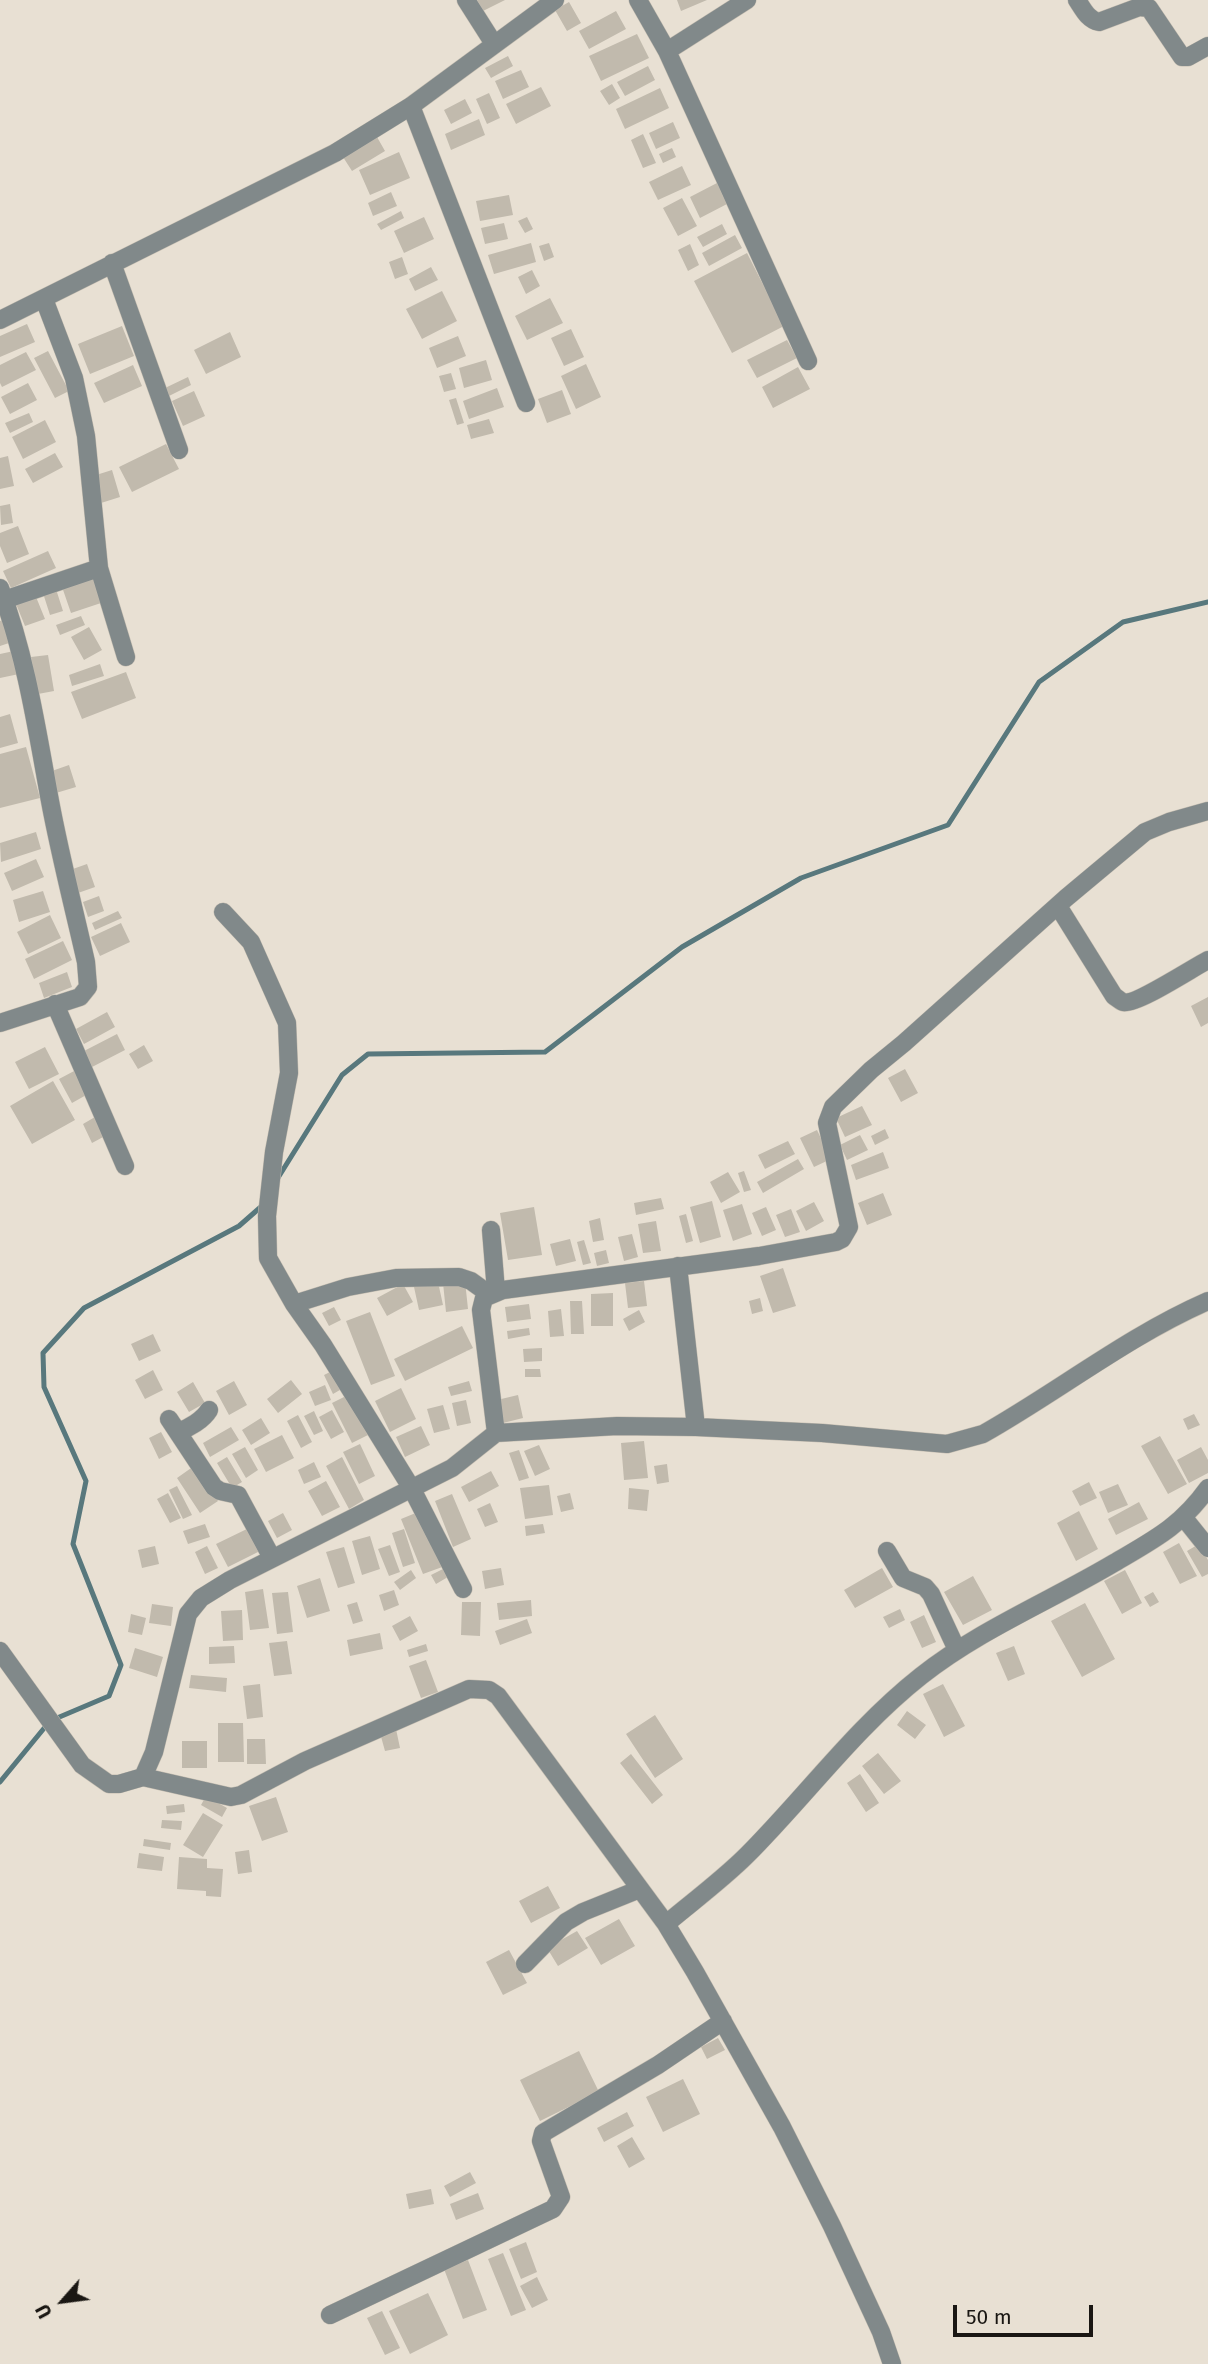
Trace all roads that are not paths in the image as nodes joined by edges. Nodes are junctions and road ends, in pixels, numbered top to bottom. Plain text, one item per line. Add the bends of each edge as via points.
1 (466, 0) edge
2 (555, 0) edge
3 (638, 0) edge
4 (747, 0) edge
5 (1077, 0) edge
6 (494, 44) junction
7 (1208, 46) edge
8 (667, 51) junction
9 (411, 106) junction
10 (112, 263) junction
11 (44, 299) junction
12 (0, 320) edge
13 (808, 361) dead end
14 (526, 403) dead end
15 (179, 450) dead end
16 (99, 568) junction
17 (2, 594) edge
18 (126, 657) dead end
19 (1208, 811) edge
20 (1058, 906) junction
21 (223, 912) dead end
22 (1208, 960) edge
23 (55, 1004) junction
24 (0, 1023) edge
25 (125, 1166) dead end
26 (491, 1230) dead end
27 (678, 1266) junction
28 (493, 1293) junction
29 (1208, 1302) edge
30 (294, 1304) junction
31 (209, 1410) dead end
32 (696, 1427) junction
33 (496, 1433) junction
34 (1208, 1488) edge
35 (412, 1489) junction
36 (1184, 1518) junction
37 (1208, 1548) edge
38 (887, 1551) dead end
39 (272, 1558) junction
40 (463, 1589) dead end
41 (957, 1650) junction
42 (0, 1651) edge
43 (143, 1777) junction
44 (640, 1889) junction
45 (666, 1924) junction
46 (525, 1964) dead end
47 (723, 2021) junction
48 (330, 2315) dead end
49 (891, 2364) edge

1 - 6 street
2 - 6 street
3 - 8 street
4 - 8 street
5 - 7 street via 1086,14 1099,22 1139,7 1149,8 1182,57
6 - 9 street
8 - 13 street
9 - 10 street via 335,153
9 - 14 street
10 - 11 street
10 - 15 street
11 - 12 street
11 - 16 street via 74,378 86,436
16 - 17 street
16 - 18 street
17 - 23 street via 32,707 86,962 88,988 84,995
19 - 20 street via 1145,832
20 - 22 street via 1120,1002 1139,999
20 - 27 street via 833,1107 827,1124 849,1227 842,1239
21 - 30 street via 251,942 287,1023 289,1073 274,1152 266,1242 268,1258
23 - 24 street
23 - 25 street
26 - 28 street
27 - 28 street
27 - 32 street
28 - 30 street via 459,1277 396,1278
28 - 33 street via 481,1310
29 - 32 street via 963,1441 931,1443
30 - 35 street
31 - 39 street via 198,1420 174,1425 214,1487 238,1495
32 - 33 street
33 - 35 street via 452,1468
34 - 36 street
35 - 39 street
35 - 40 street
36 - 37 street
36 - 41 street via 1076,1586
38 - 41 street via 903,1578 930,1594
39 - 43 street via 201,1598 188,1614 154,1752
41 - 45 street via 884,1707 745,1857
42 - 43 street via 82,1765 109,1784
43 - 44 street via 231,1797 241,1795 305,1761 469,1689 489,1689
44 - 45 street
44 - 46 street via 566,1922
45 - 47 street
47 - 48 street via 543,2133 541,2141 561,2193 553,2209
47 - 49 street via 832,2226

